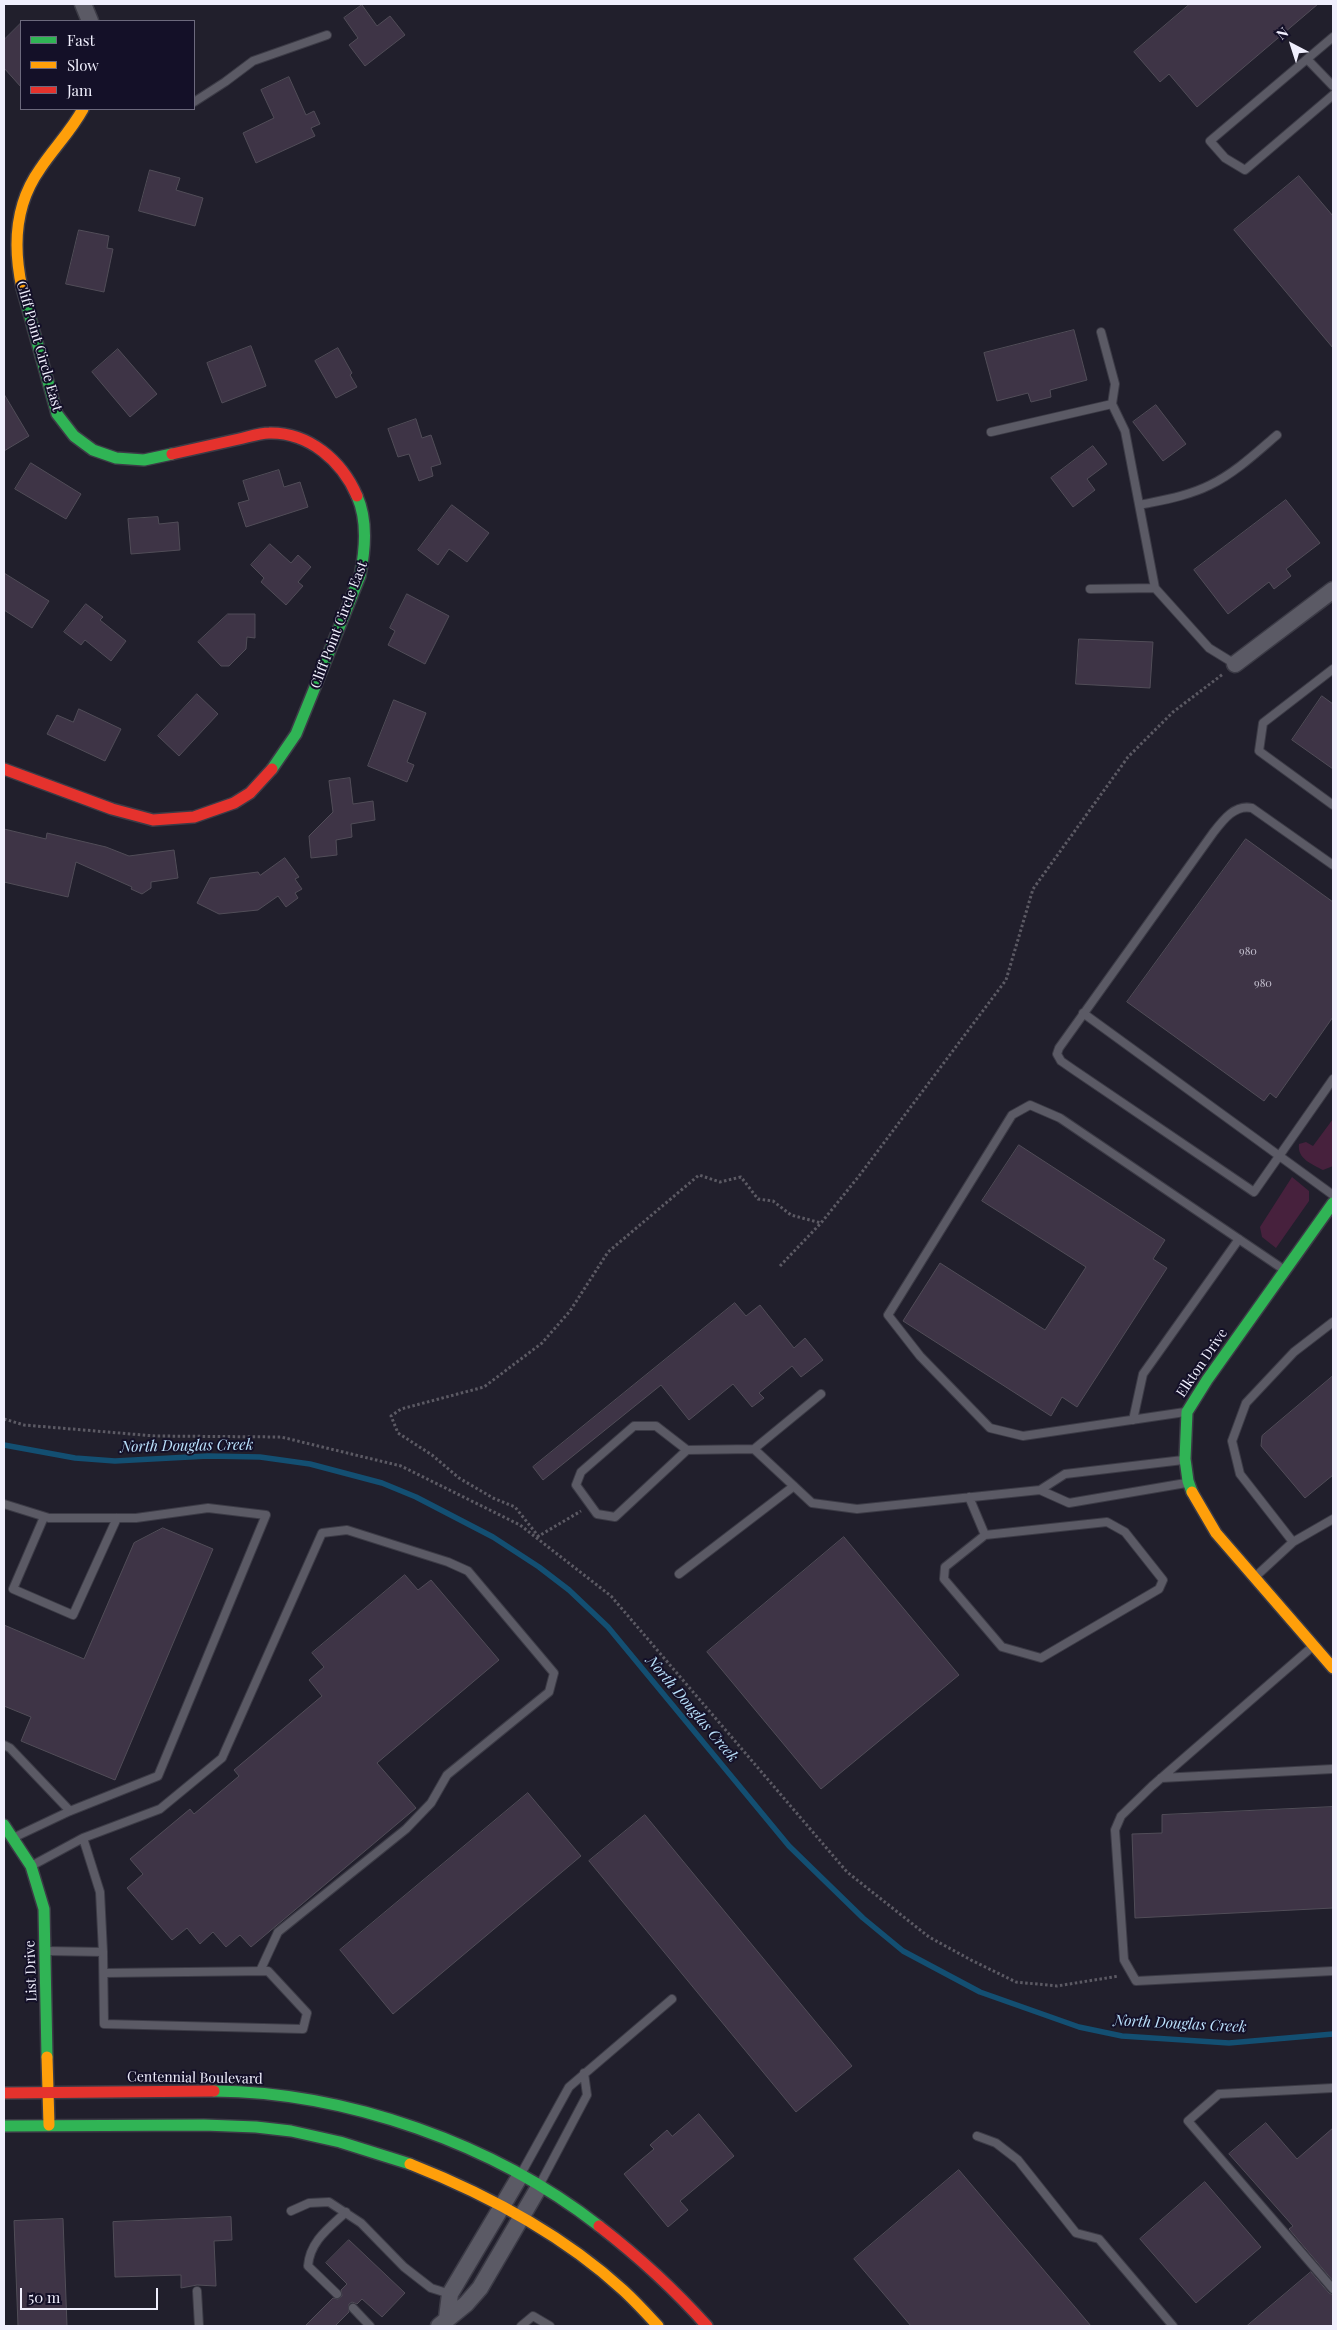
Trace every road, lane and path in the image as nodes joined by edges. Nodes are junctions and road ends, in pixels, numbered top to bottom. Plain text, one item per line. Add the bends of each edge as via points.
1 (83, 4) edge
2 (90, 20) edge
3 (327, 36) dead end
4 (1333, 37) edge
5 (1307, 59) junction
6 (1333, 86) edge
7 (1333, 95) edge
8 (195, 101) edge
9 (83, 110) edge
10 (1101, 332) dead end
11 (1112, 404) junction
12 (991, 432) dead end
13 (1277, 434) dead end
14 (1140, 505) junction
15 (1155, 588) junction
16 (1090, 589) dead end
17 (1333, 590) edge
18 (1235, 664) junction
19 (1333, 669) edge
20 (4, 768) edge
21 (1333, 805) edge
22 (1333, 864) edge
23 (1083, 1013) junction
24 (1333, 1079) edge
25 (1280, 1154) junction
26 (1333, 1195) edge
27 (1333, 1202) edge
28 (821, 1223) junction
29 (1239, 1239) junction
30 (780, 1266) dead end
31 (1285, 1270) junction
32 (1333, 1322) edge
33 (821, 1394) dead end
34 (1188, 1412) junction
35 (4, 1419) edge
36 (1133, 1420) junction
37 (754, 1449) junction
38 (687, 1450) junction
39 (1185, 1459) junction
40 (1189, 1483) junction
41 (794, 1486) junction
42 (1040, 1490) junction
43 (969, 1497) junction
44 (4, 1504) edge
45 (591, 1505) junction
46 (44, 1517) junction
47 (117, 1518) junction
48 (1333, 1518) edge
49 (985, 1535) junction
50 (538, 1537) junction
51 (1293, 1542) junction
52 (678, 1574) dead end
53 (1254, 1577) junction
54 (1314, 1646) junction
55 (1333, 1668) edge
56 (4, 1745) edge
57 (1333, 1769) edge
58 (1161, 1778) junction
59 (70, 1811) junction
60 (4, 1825) edge
61 (14, 1838) junction
62 (82, 1838) junction
63 (31, 1866) junction
64 (45, 1951) junction
65 (103, 1952) junction
66 (260, 1971) junction
67 (1333, 1971) edge
68 (105, 1973) junction
69 (1132, 1974) junction
70 (672, 1999) dead end
71 (584, 2073) junction
72 (1333, 2088) edge
73 (50, 2092) junction
74 (4, 2093) edge
75 (49, 2125) junction
76 (4, 2126) edge
77 (977, 2136) dead end
78 (520, 2176) junction
79 (539, 2187) junction
80 (502, 2206) junction
81 (291, 2211) dead end
82 (346, 2212) junction
83 (523, 2216) junction
84 (1333, 2289) edge
85 (197, 2291) dead end
86 (337, 2294) dead end
87 (450, 2294) junction
88 (353, 2308) dead end
89 (443, 2322) edge
90 (199, 2326) edge
91 (370, 2326) edge
92 (521, 2326) edge
93 (550, 2326) edge
94 (658, 2326) edge
95 (706, 2326) edge
96 (1173, 2326) edge

1 - 2 street
3 - 8 lane via 253,61
4 - 5 lane
5 - 6 lane
5 - 7 lane via 1210,141 1225,158 1245,170
9 - 20 street, Cliff Point Circle East via 26,193 17,234 18,273 50,394 67,430 93,452 130,461 262,434 290,434 323,449 350,478 364,515 365,556 360,576 296,734 261,783 234,803 173,820 132,816
10 - 11 lane via 1115,384
11 - 12 lane
11 - 14 lane via 1125,431
13 - 14 lane via 1244,463 1209,486
14 - 15 lane
15 - 16 lane
15 - 18 lane via 1209,648
17 - 18 street
18 - 28 path via 1173,712 1128,757 1033,889 1006,980
19 - 21 lane via 1263,723 1259,751
22 - 23 lane via 1252,808 1245,806 1235,810 1213,833
23 - 25 lane
23 - 25 lane via 1058,1048 1057,1054 1062,1062 1254,1192
24 - 25 lane
25 - 26 lane
27 - 31 street, Elkton Drive
28 - 30 path
28 - 50 path via 791,1215 773,1201 758,1199 741,1177 720,1182 699,1175 608,1252 570,1311 542,1343 484,1387 401,1409 391,1416 398,1434 432,1455 459,1478 515,1507
29 - 31 lane
29 - 36 lane via 1143,1374
29 - 36 lane via 1060,1118 1030,1105 1012,1115 888,1315 920,1356 990,1428 1023,1436
31 - 34 street, Elkton Drive
32 - 51 lane via 1294,1352 1246,1403 1232,1441 1240,1474
33 - 37 lane
34 - 36 lane
34 - 39 street, Elkton Drive
35 - 50 path via 24,1425 155,1436 281,1437 401,1466
37 - 38 lane
37 - 41 lane
38 - 45 lane via 615,1517 598,1514
38 - 45 lane via 656,1426 634,1426 581,1472 576,1485
39 - 40 street, Elkton Drive
39 - 42 lane via 1065,1474
40 - 42 lane via 1069,1503
40 - 53 street, Elkton Drive via 1203,1514
41 - 43 lane via 812,1503 857,1509
41 - 52 lane
42 - 43 lane
43 - 49 lane
44 - 46 lane
45 - 50 path
46 - 47 lane
46 - 47 lane via 14,1589 73,1615
47 - 59 lane via 208,1508 266,1515 158,1776
48 - 51 lane
49 - 49 lane via 1107,1522 1125,1532 1163,1580 1159,1589 1041,1658 1002,1647 944,1579 945,1567
50 - 69 path via 611,1596 847,1872 929,1937 1016,1982 1057,1986
51 - 53 lane
53 - 54 street, Elkton Drive
54 - 55 street, Elkton Drive
54 - 58 lane
56 - 59 lane
57 - 58 lane
58 - 69 lane via 1121,1816 1115,1830 1124,1960
59 - 61 lane
60 - 61 street, List Drive
61 - 63 street, List Drive
62 - 63 lane
62 - 65 lane via 100,1892
62 - 66 lane via 160,1809 222,1758 322,1533 347,1530 468,1571 554,1673 549,1692 447,1775 431,1803 406,1829 278,1932
63 - 64 street, List Drive via 44,1909
64 - 65 lane
64 - 73 street, List Drive
65 - 68 lane
66 - 68 lane
66 - 68 lane via 268,1971 307,2013 303,2029 104,2024
67 - 69 lane via 1136,1981
70 - 71 lane
71 - 78 lane via 569,2087
71 - 79 lane via 587,2095
72 - 84 lane via 1219,2094 1188,2121
73 - 74 street, Centennial Boulevard
73 - 75 street, List Drive
73 - 78 street, Centennial Boulevard via 227,2090 294,2096 353,2108 423,2130
75 - 76 street
75 - 80 street via 222,2124 290,2131 356,2146 413,2165
77 - 96 lane via 996,2143 1018,2160 1076,2233 1099,2240
78 - 79 street, Centennial Boulevard
78 - 80 street
79 - 83 street
79 - 95 street, Centennial Boulevard via 585,2216 636,2255 677,2291
80 - 83 street
80 - 87 street
81 - 82 lane via 309,2203 329,2202
82 - 86 lane via 317,2240 309,2254 308,2266
82 - 87 lane via 404,2267 431,2288
83 - 89 street via 480,2288
83 - 94 street via 573,2250
85 - 90 lane
87 - 89 street
88 - 91 lane
92 - 93 lane via 533,2316

